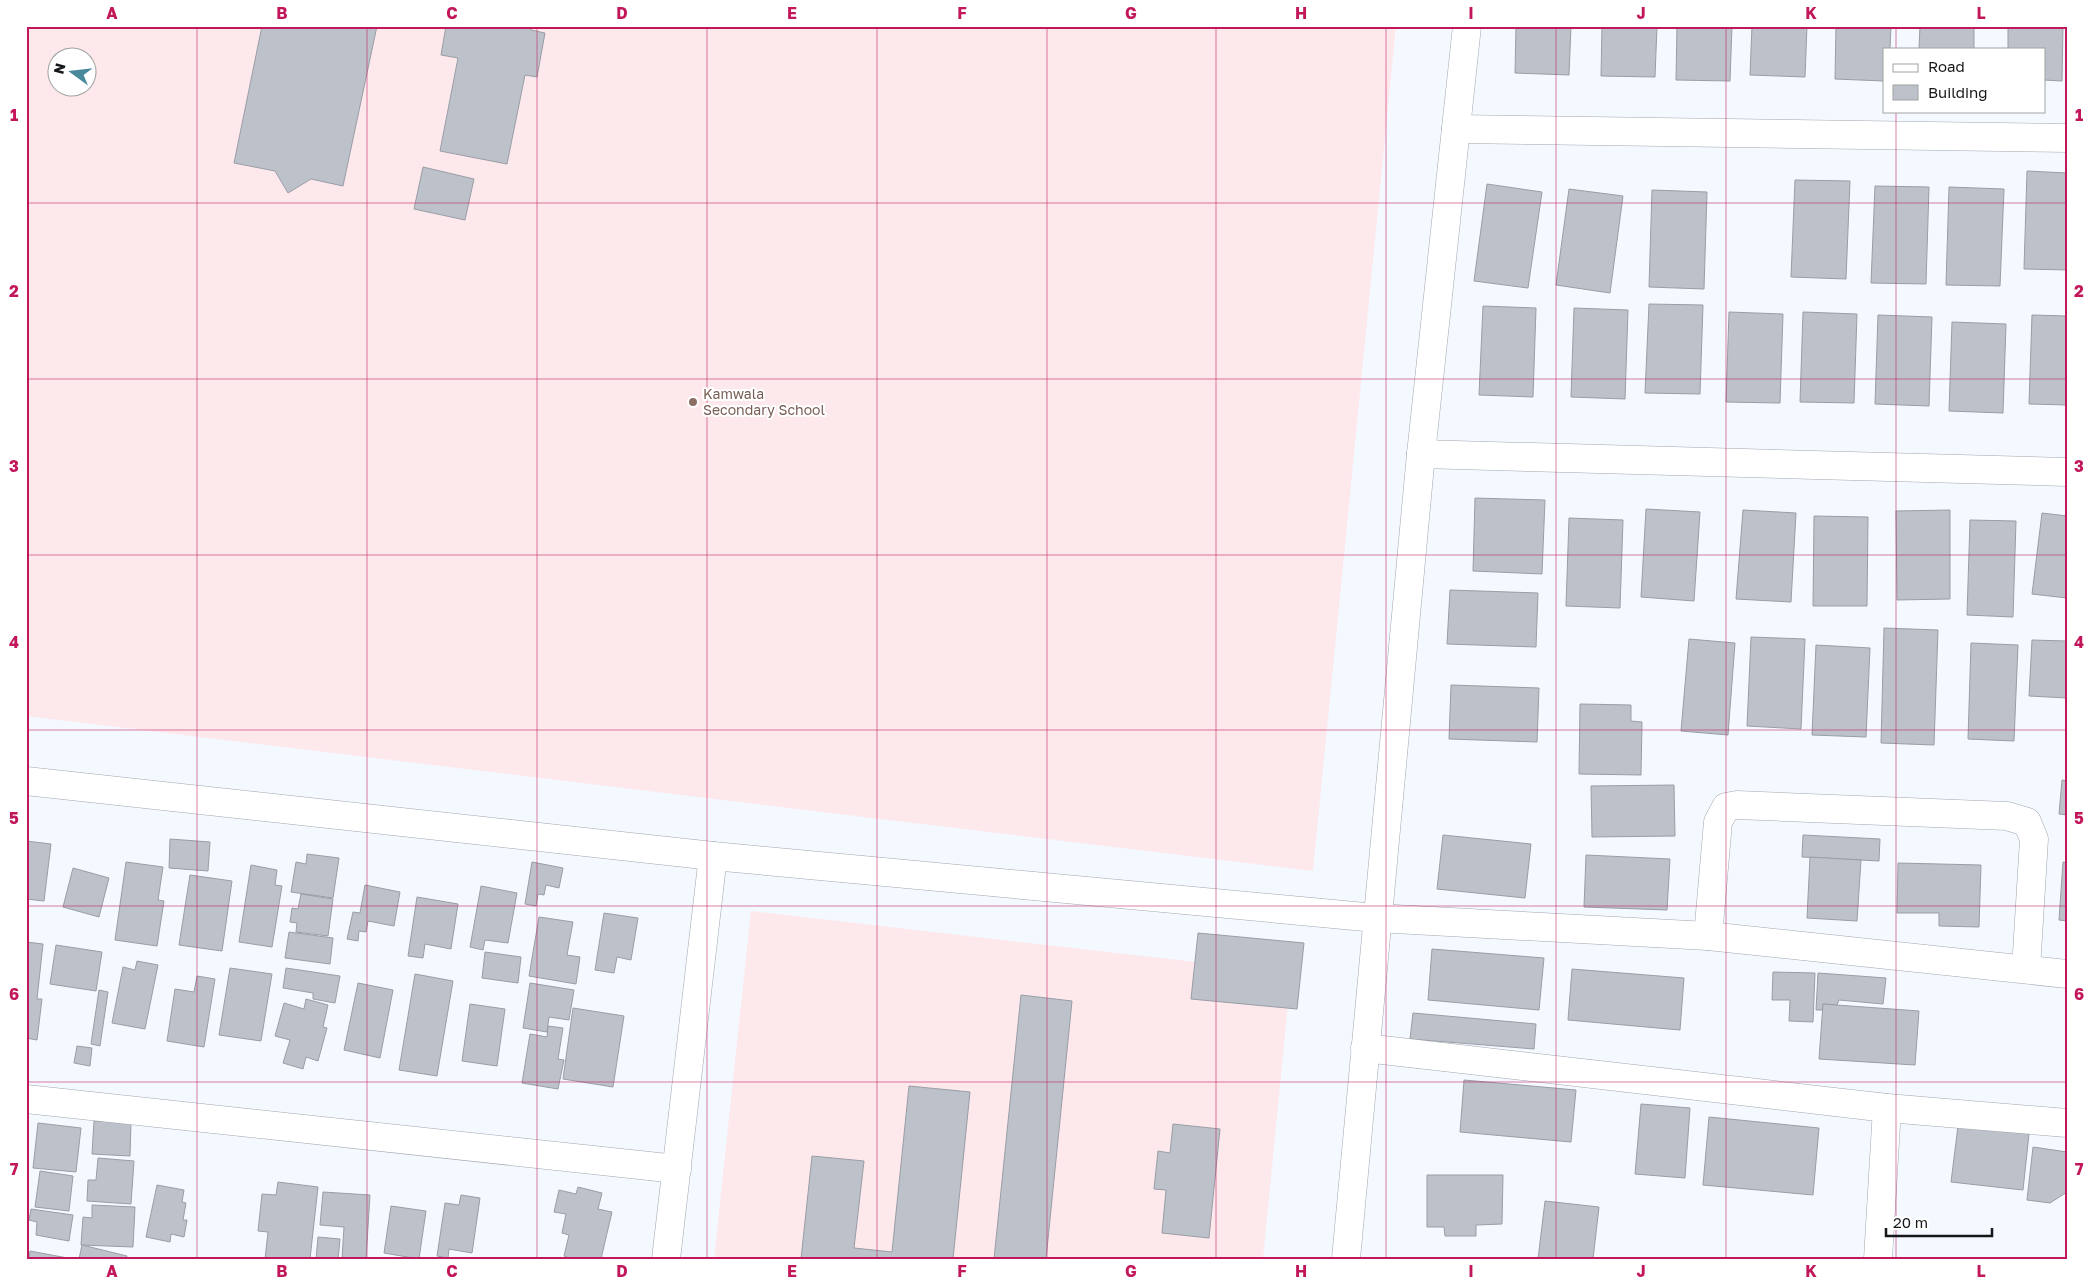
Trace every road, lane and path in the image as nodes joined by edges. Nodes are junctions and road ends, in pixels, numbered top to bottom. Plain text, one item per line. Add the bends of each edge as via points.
1 (1467, 26) edge
2 (1456, 129) junction
3 (2067, 138) edge
4 (1421, 454) junction
5 (2067, 472) edge
6 (26, 781) edge
7 (713, 856) junction
8 (1376, 918) junction
9 (1708, 936) junction
10 (2026, 969) junction
11 (2067, 974) edge
12 (1365, 1048) junction
13 (26, 1099) edge
14 (1887, 1108) junction
15 (2067, 1122) edge
16 (677, 1169) junction
17 (666, 1259) edge
18 (1346, 1259) edge
19 (1878, 1259) edge

1 - 2 street
2 - 3 street
2 - 4 street
4 - 5 street
4 - 8 street
6 - 7 street
7 - 8 street
7 - 16 street
8 - 9 street
8 - 12 street
9 - 10 street
9 - 10 street via 1718,822 1726,807 2007,816 2027,822 2034,839
10 - 11 street
12 - 14 street
12 - 18 street
13 - 16 street
14 - 15 street
14 - 19 street
16 - 17 street

